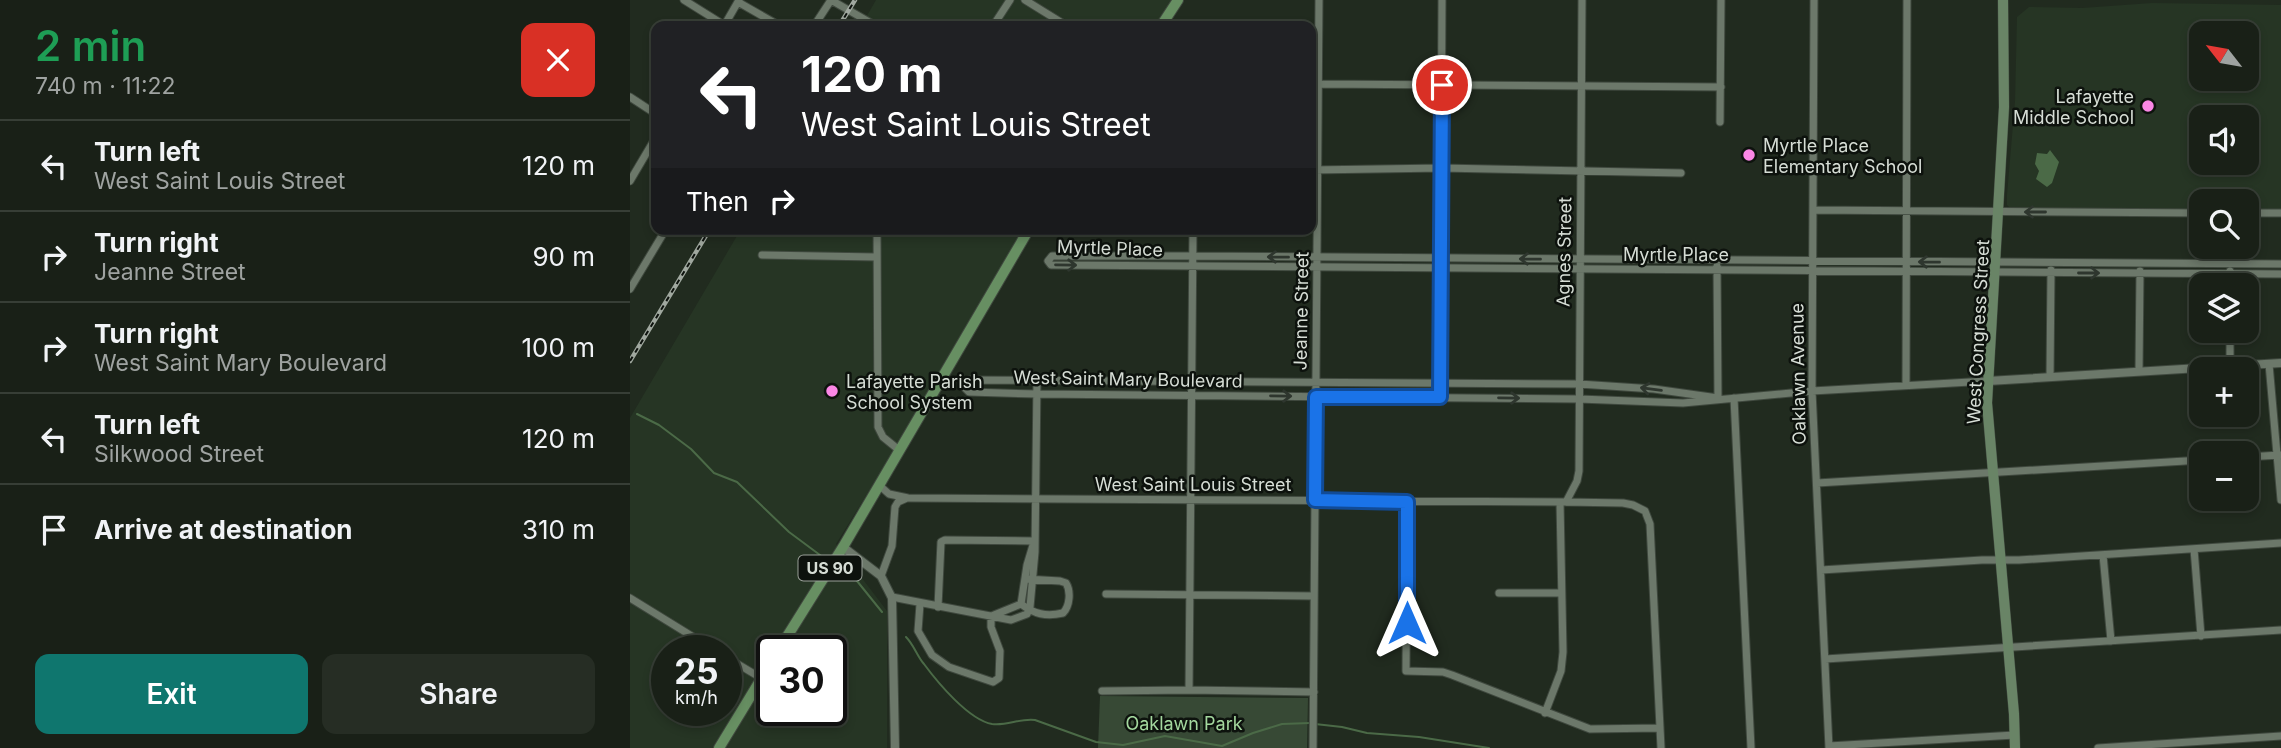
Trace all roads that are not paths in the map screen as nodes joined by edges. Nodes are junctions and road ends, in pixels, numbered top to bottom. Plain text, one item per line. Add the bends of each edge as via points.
1 (684, 0) edge
2 (831, 0) edge
3 (1010, 0) edge
4 (1025, 0) edge
5 (1178, 0) edge
6 (1319, 0) edge
7 (1443, 0) edge
8 (1582, 0) edge
9 (1721, 0) edge
10 (1814, 0) edge
11 (1907, 0) edge
12 (2003, 0) edge
13 (738, 1) edge
14 (716, 21) edge
15 (727, 21) edge
16 (772, 21) edge
17 (817, 21) edge
18 (867, 21) edge
19 (996, 21) edge
20 (1059, 21) edge
21 (1164, 21) edge
22 (1318, 84) junction
23 (1442, 85) junction
24 (1581, 86) junction
25 (1721, 87) junction
26 (630, 97) edge
27 (651, 111) edge
28 (1720, 122) dead end
29 (1316, 127) edge
30 (651, 145) edge
31 (1442, 168) junction
32 (1316, 170) edge
33 (1581, 171) junction
34 (1681, 173) dead end
35 (630, 181) edge
36 (1813, 210) junction
37 (1906, 210) junction
38 (1999, 211) junction
39 (2189, 213) edge
40 (2259, 213) edge
41 (2281, 213) edge
42 (1316, 229) edge
43 (662, 235) edge
44 (877, 235) edge
45 (1025, 235) edge
46 (1193, 235) edge
47 (762, 255) dead end
48 (876, 257) junction
49 (1192, 257) junction
50 (1317, 258) junction
51 (1441, 258) junction
52 (1717, 259) junction
53 (1580, 260) junction
54 (1813, 261) junction
55 (1906, 261) junction
56 (2051, 262) junction
57 (2140, 263) junction
58 (2230, 263) junction
59 (2281, 264) edge
60 (1192, 266) junction
61 (1440, 267) junction
62 (1996, 267) junction
63 (1317, 268) junction
64 (1580, 270) junction
65 (1717, 270) junction
66 (1813, 270) junction
67 (1906, 271) junction
68 (2051, 273) junction
69 (2140, 273) junction
70 (2189, 273) edge
71 (2230, 273) edge
72 (2259, 274) edge
73 (2281, 274) edge
74 (630, 289) edge
75 (2269, 363) junction
76 (2281, 363) edge
77 (2259, 364) edge
78 (2189, 367) edge
79 (2139, 370) junction
80 (2050, 377) junction
81 (1037, 380) junction
82 (1988, 381) junction
83 (1192, 382) junction
84 (1440, 383) junction
85 (1315, 384) junction
86 (1579, 384) junction
87 (1906, 385) junction
88 (1812, 391) junction
89 (1037, 394) junction
90 (1191, 395) junction
91 (1316, 397) junction
92 (1440, 397) junction
93 (1718, 398) junction
94 (1734, 398) junction
95 (1579, 399) junction
96 (899, 450) junction
97 (2279, 455) edge
98 (2259, 456) edge
99 (2189, 461) edge
100 (1993, 472) junction
101 (1816, 482) junction
102 (879, 485) junction
103 (908, 498) junction
104 (1036, 499) junction
105 (1191, 500) junction
106 (1315, 500) junction
107 (2281, 500) edge
108 (1407, 502) junction
109 (1563, 502) junction
110 (1034, 541) junction
111 (2281, 543) edge
112 (843, 547) junction
113 (2194, 549) junction
114 (2103, 555) junction
115 (2001, 560) junction
116 (1821, 570) junction
117 (881, 576) junction
118 (1029, 580) junction
119 (1499, 593) dead end
120 (1561, 593) junction
121 (1106, 594) dead end
122 (1190, 596) junction
123 (1314, 596) junction
124 (892, 597) junction
125 (630, 598) edge
126 (920, 604) junction
127 (1021, 604) junction
128 (937, 607) junction
129 (1030, 610) junction
130 (991, 616) junction
131 (2281, 630) edge
132 (690, 635) edge
133 (788, 635) edge
134 (2201, 636) junction
135 (2111, 641) junction
136 (2008, 647) junction
137 (1825, 659) junction
138 (756, 687) edge
139 (1189, 690) junction
140 (1102, 691) dead end
141 (1314, 692) junction
142 (1545, 713) junction
143 (1660, 728) junction
144 (2015, 735) junction
145 (2281, 736) edge
146 (722, 747) edge
147 (1829, 747) edge
148 (895, 748) edge
149 (1313, 748) edge
150 (1661, 748) edge
151 (1751, 748) edge
152 (2015, 748) edge
153 (2098, 748) edge

1 - 14 street
2 - 17 street
2 - 18 street
3 - 19 street
4 - 20 street
5 - 21 main road
6 - 22 street, Jeanne Street
7 - 23 street
8 - 24 street, Agnes Street
9 - 25 street
10 - 36 street, Oaklawn Avenue
11 - 37 street
12 - 38 main road, West Congress Street
13 - 15 street
13 - 16 street
22 - 23 street
22 - 29 street, Jeanne Street
23 - 24 street
23 - 31 street
24 - 25 street
24 - 33 street, Agnes Street
25 - 28 street
26 - 27 street
30 - 35 street
31 - 32 street
31 - 33 street
31 - 51 street
33 - 34 street
33 - 53 street, Agnes Street
36 - 37 street
36 - 54 street, Oaklawn Avenue
37 - 38 street
37 - 55 street
39 -> 38 street
38 - 62 main road, West Congress Street
40 - 41 street
42 - 50 street, Jeanne Street
43 - 74 street
44 - 48 street
45 - 96 main road, US 90
46 - 49 street
47 - 48 street
48 - 96 street via 878,427
50 -> 49 street, Myrtle Place
49 - 60 street
49 -> 60 street, Myrtle Place via 1052,256 1048,261 1051,265
50 - 51 street, Myrtle Place
50 - 63 street, Jeanne Street
53 -> 51 street, Myrtle Place
51 - 61 street
52 - 53 street, Myrtle Place
52 - 54 street, Myrtle Place
52 - 65 street
53 - 64 street, Agnes Street
54 - 55 street, Myrtle Place
54 - 66 street, Oaklawn Avenue
62 -> 55 street, Myrtle Place
55 - 67 street
56 - 57 street, Myrtle Place
56 - 62 street, Myrtle Place
56 - 68 street
57 - 58 street, Myrtle Place
57 - 69 street
58 - 59 street, Myrtle Place
58 - 71 street
60 - 63 street, Myrtle Place
60 - 83 street
61 - 63 street, Myrtle Place
61 - 64 street, Myrtle Place
61 - 84 street
62 - 67 street, Myrtle Place
62 - 68 street, Myrtle Place
62 - 82 main road, West Congress Street
63 - 85 street, Jeanne Street
64 - 65 street, Myrtle Place
64 - 86 street, Agnes Street
65 - 66 street, Myrtle Place
65 - 93 street
66 - 67 street, Myrtle Place
66 - 88 street, Oaklawn Avenue
67 - 87 street
68 -> 69 street, Myrtle Place
68 - 80 street
69 - 70 street, Myrtle Place
69 - 79 street
72 - 73 street, Myrtle Place
75 - 76 street, West Saint Mary Boulevard
75 - 77 street, West Saint Mary Boulevard
75 - 97 street
78 - 79 street, West Saint Mary Boulevard
79 - 80 street, West Saint Mary Boulevard
80 - 82 street, West Saint Mary Boulevard
81 - 83 street, West Saint Mary Boulevard
81 - 89 street
81 - 89 street, West Saint Mary Boulevard via 968,380 963,386 969,392
82 - 87 street, West Saint Mary Boulevard
82 - 100 main road, West Congress Street
83 - 85 street, West Saint Mary Boulevard
83 - 90 street
84 - 85 street, West Saint Mary Boulevard
84 - 86 street, West Saint Mary Boulevard
84 - 92 street
85 - 91 street, Jeanne Street
93 -> 86 street, West Saint Mary Boulevard
86 - 95 street, Agnes Street
87 - 88 street, West Saint Mary Boulevard
88 - 94 street, West Saint Mary Boulevard
88 - 101 street, Oaklawn Avenue
89 - 90 street, West Saint Mary Boulevard
89 - 104 street
90 -> 91 street, West Saint Mary Boulevard
90 - 105 street
91 - 92 street, West Saint Mary Boulevard
91 - 106 street, Jeanne Street
92 -> 95 street, West Saint Mary Boulevard
93 - 94 street, West Saint Mary Boulevard
93 - 95 street, West Saint Mary Boulevard via 1683,403
94 - 151 street
95 - 109 street, Agnes Street via 1579,471
96 - 102 main road, US 90
97 - 98 street
97 - 107 street
99 - 100 street
100 - 101 street
100 - 115 main road, West Congress Street
101 - 116 street, Oaklawn Avenue
102 - 103 street via 890,494
102 - 112 main road, US 90
103 - 104 street, West Saint Louis Street
103 - 117 street via 895,507 892,547
104 - 105 street, West Saint Louis Street
104 - 110 street
105 - 106 street, West Saint Louis Street
105 - 122 street
106 - 108 street, West Saint Louis Street
106 - 123 street, Jeanne Street
108 - 109 street, West Saint Louis Street
108 - 142 street via 1406,671 1443,672
109 - 120 street, Agnes Street
109 - 143 street, West Saint Louis Street via 1623,503 1645,511 1650,524
110 - 118 street
110 - 128 street via 941,541
111 - 113 street
112 - 117 street
112 - 133 main road, US 90
113 - 114 street
113 - 134 street
114 - 115 street
114 - 135 street
115 - 116 street
115 - 136 main road, West Congress Street
116 - 137 street, Oaklawn Avenue
117 - 124 street
118 - 127 street
118 - 129 street
118 - 129 street via 1066,583 1068,604 1057,615
119 - 120 street
120 - 142 street, Agnes Street via 1562,665
121 - 122 street
122 - 123 street
122 - 139 street
123 - 141 street, Jeanne Street
124 - 126 street
124 - 148 street
125 - 132 street
126 - 128 street
126 - 130 street via 918,631 932,655 948,667 993,682 999,678 1000,651
127 - 129 street
127 - 130 street
128 - 130 street
129 - 130 street via 1017,619
131 - 134 street
134 - 135 street
135 - 136 street
136 - 137 street
136 - 144 main road, West Congress Street
137 - 147 street, Oaklawn Avenue
138 - 146 main road
139 - 140 street
139 - 141 street
141 - 149 street, Jeanne Street
142 - 143 street via 1590,729
143 - 150 street
144 - 147 street
144 - 152 main road, West Congress Street
145 - 153 street

